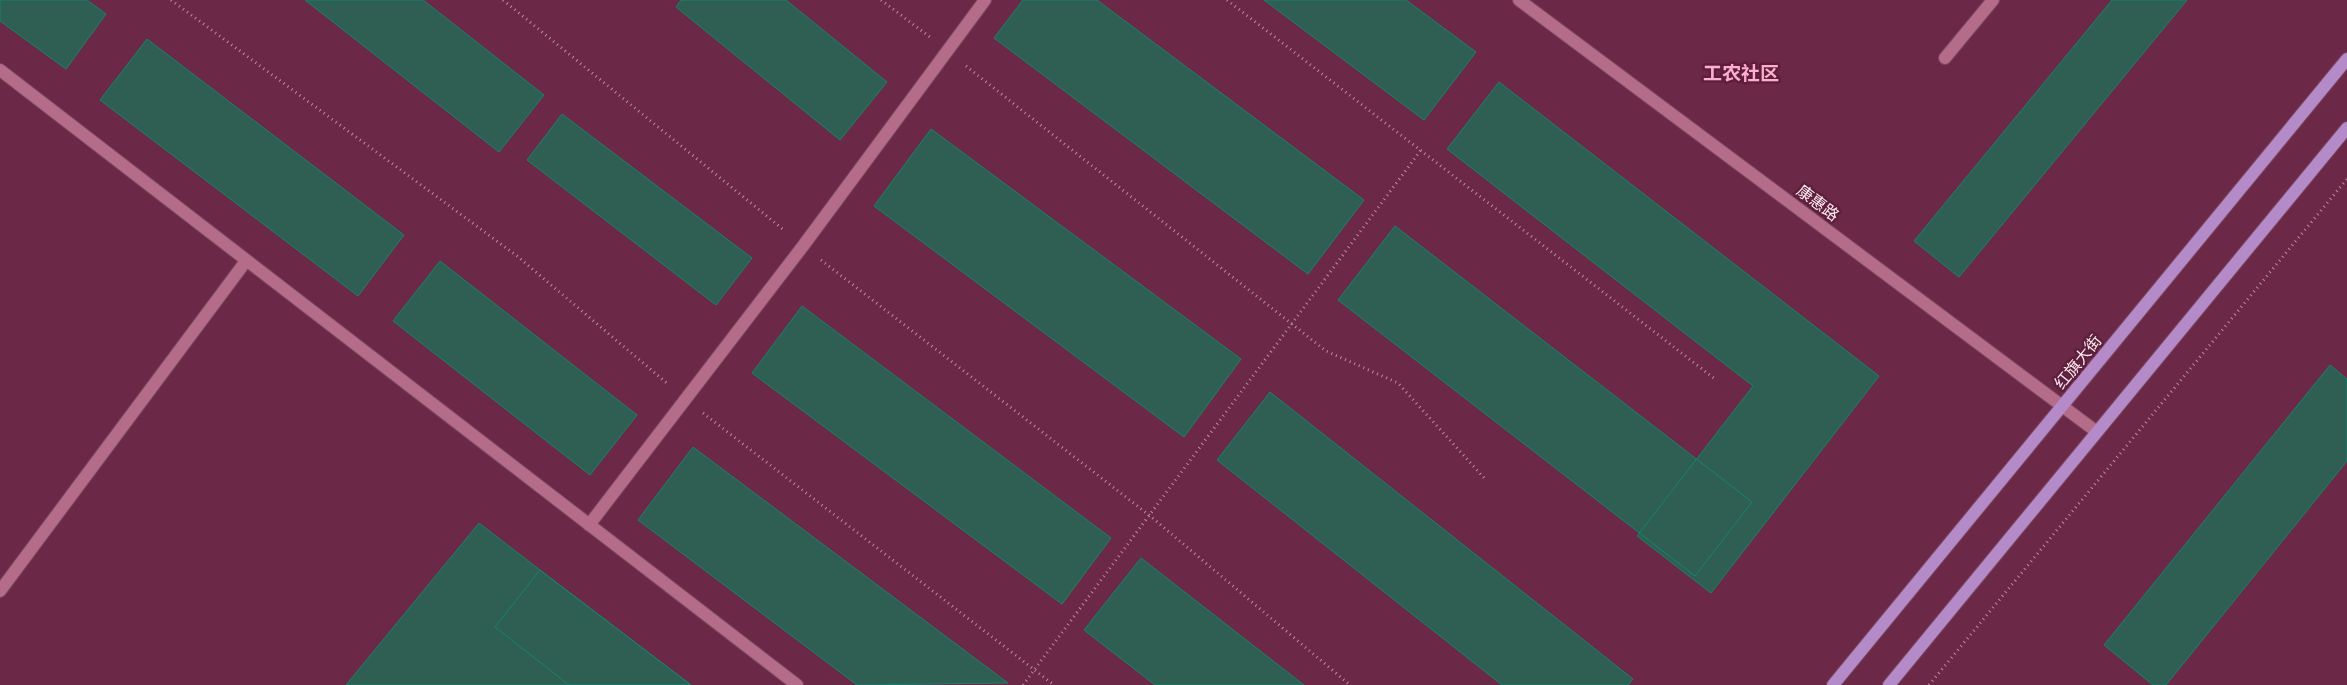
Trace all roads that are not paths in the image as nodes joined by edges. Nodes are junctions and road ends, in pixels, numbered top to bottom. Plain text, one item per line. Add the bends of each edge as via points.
1 (985, 0) edge
2 (1519, 0) edge
3 (1993, 0) edge
4 (1945, 58) dead end
5 (2347, 60) edge
6 (0, 70) edge
7 (2347, 128) edge
8 (246, 260) junction
9 (2063, 407) junction
10 (2097, 432) junction
11 (588, 525) junction
12 (0, 591) edge
13 (797, 685) edge
14 (1833, 685) edge
15 (1889, 685) edge

1 - 11 street via 803,246
2 - 9 street, 康惠路
3 - 4 street
5 - 9 main road, 红旗大街
6 - 8 street
7 - 10 main road
8 - 11 street
8 - 12 street
9 - 10 street, 康惠路
9 - 14 main road, 红旗大街
10 - 15 main road
11 - 13 street

